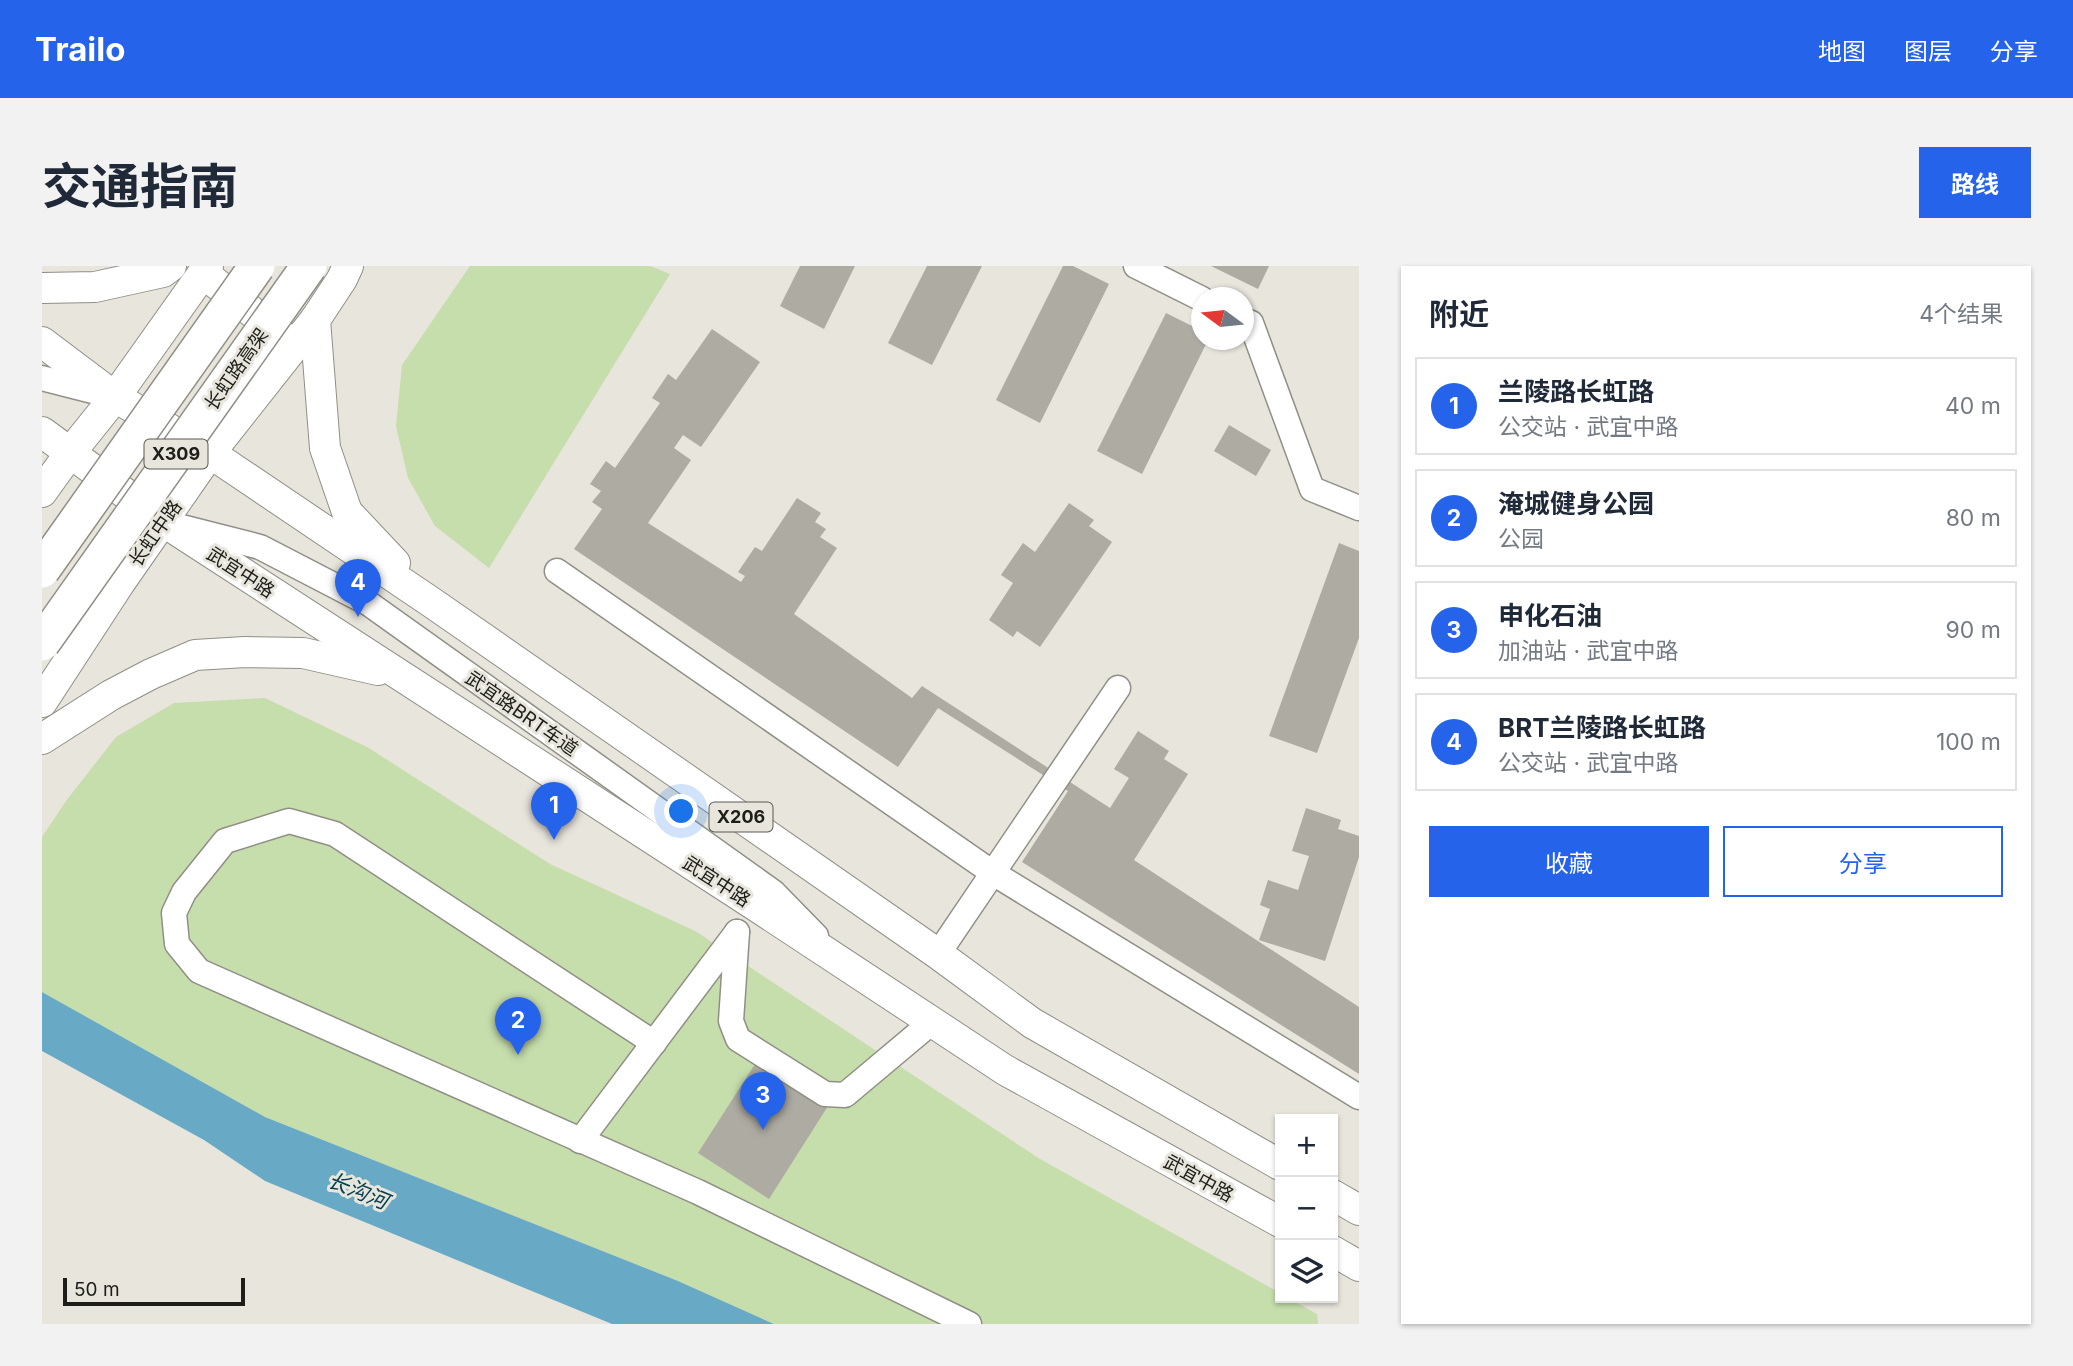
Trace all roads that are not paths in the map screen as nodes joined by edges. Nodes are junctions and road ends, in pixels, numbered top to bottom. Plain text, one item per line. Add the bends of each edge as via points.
1 (171, 266) edge
2 (257, 266) edge
3 (309, 266) edge
4 (1136, 266) edge
5 (205, 270) edge
6 (352, 270) edge
7 (42, 288) edge
8 (1191, 294) edge
9 (315, 320) junction
10 (1254, 331) edge
11 (42, 342) edge
12 (295, 345) junction
13 (42, 378) edge
14 (115, 397) junction
15 (42, 432) edge
16 (70, 453) junction
17 (210, 453) junction
18 (42, 492) edge
19 (1359, 508) edge
20 (164, 522) junction
21 (42, 570) edge
22 (557, 571) dead end
23 (431, 602) junction
24 (42, 643) edge
25 (400, 675) junction
26 (1118, 688) dead end
27 (42, 702) edge
28 (42, 739) edge
29 (993, 873) junction
30 (756, 906) junction
31 (737, 932) junction
32 (938, 954) junction
33 (844, 965) junction
34 (932, 1022) junction
35 (653, 1043) junction
36 (1359, 1097) edge
37 (580, 1141) junction
38 (1275, 1162) edge
39 (1338, 1198) edge
40 (1359, 1210) edge
41 (1275, 1219) edge
42 (1338, 1254) edge
43 (1359, 1266) edge
44 (969, 1324) edge

1 - 7 main road via 163,272 95,287
2 - 21 highway, X309, bridge
3 - 24 highway, 长虹路高架 / X309, bridge
4 - 8 lane
5 - 12 main road
5 - 14 main road
6 - 9 main road, 长虹中路
9 - 12 main road, 长虹中路
9 - 23 main road via 324,448 347,512
10 - 19 lane via 1312,489
11 - 14 main road
12 - 17 main road, 长虹中路
13 - 14 lane
14 - 16 main road
14 - 17 main road
15 - 16 main road, 武宜中路
16 - 18 main road
16 - 20 main road, 武宜中路
17 - 20 main road, 长虹中路
17 - 23 main road, X206
20 - 25 main road, 武宜中路
20 - 27 main road, 长虹中路
20 - 33 lane, 武宜路BRT车道 via 260,547 368,603 773,892
22 - 29 lane
23 - 32 main road, X206
25 - 28 main road via 303,653 195,655 111,695
25 - 30 main road, 武宜中路
26 - 29 lane
29 - 32 lane
29 - 36 lane
30 - 31 lane
30 - 33 main road, 武宜中路
31 - 34 lane via 731,1021 738,1039 825,1094 845,1095
31 - 35 lane
32 - 38 main road, X206 via 1031,1023
33 - 34 main road, 武宜中路
34 - 41 main road, 武宜中路 via 1005,1070
35 - 37 lane
35 - 37 lane via 335,834 289,821 225,841 184,892 174,913 177,944 199,971
37 - 44 lane via 698,1192
39 - 40 main road
42 - 43 main road

